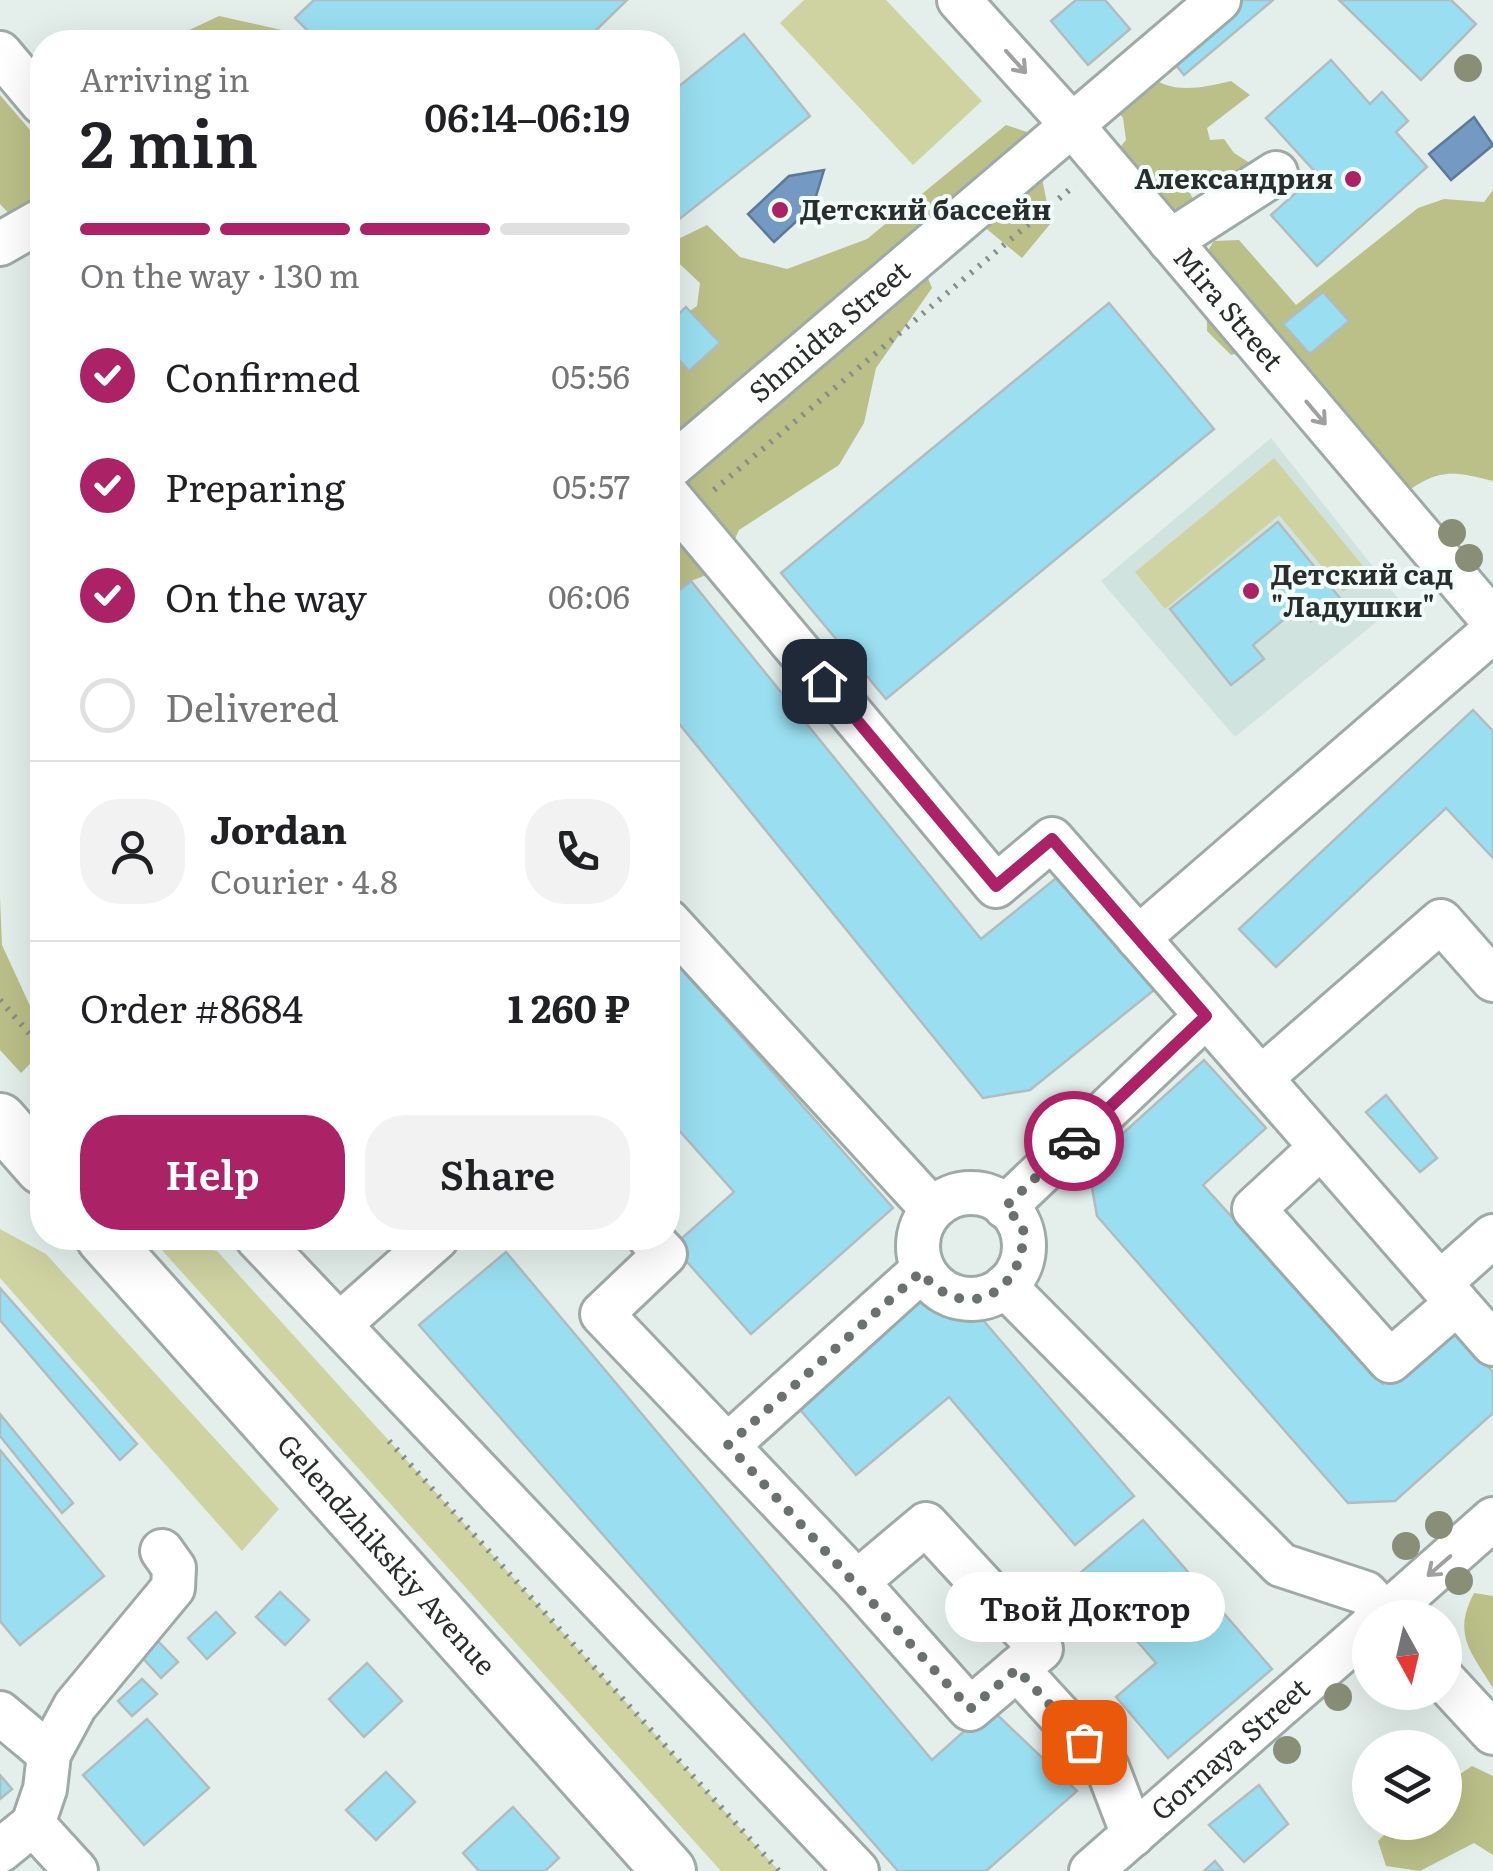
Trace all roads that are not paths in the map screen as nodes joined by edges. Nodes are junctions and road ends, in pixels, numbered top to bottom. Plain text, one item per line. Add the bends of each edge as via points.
1 (959, 0) edge
2 (1219, 0) edge
3 (0, 54) edge
4 (30, 88) edge
5 (1072, 125) junction
6 (1276, 173) dead end
7 (30, 227) edge
8 (1170, 241) junction
9 (0, 244) edge
10 (680, 459) edge
11 (680, 510) edge
12 (1493, 622) edge
13 (1493, 630) edge
14 (680, 934) edge
15 (1138, 938) junction
16 (1493, 980) edge
17 (1206, 1016) junction
18 (1261, 1078) junction
19 (0, 1120) edge
20 (1322, 1147) junction
21 (30, 1154) edge
22 (1005, 1207) junction
23 (932, 1209) junction
24 (1493, 1236) edge
25 (114, 1250) edge
26 (269, 1250) edge
27 (423, 1250) edge
28 (661, 1250) edge
29 (921, 1272) junction
30 (1005, 1286) junction
31 (1449, 1293) junction
32 (340, 1324) junction
33 (1493, 1344) edge
34 (728, 1445) junction
35 (1493, 1519) edge
36 (162, 1552) dead end
37 (857, 1582) junction
38 (1370, 1600) edge
39 (1402, 1600) edge
40 (1352, 1644) edge
41 (1017, 1669) junction
42 (1462, 1699) edge
43 (0, 1713) edge
44 (1493, 1734) edge
45 (49, 1754) junction
46 (33, 1824) junction
47 (1133, 1835) junction
48 (0, 1851) edge
49 (76, 1871) edge
50 (669, 1871) edge
51 (857, 1871) edge
52 (1092, 1871) edge

1 -> 5 street, Mira Street
2 - 5 street, Shmidta Street
3 - 4 street
5 - 8 street, Mira Street
5 - 10 street, Shmidta Street
6 - 8 street
7 - 9 street
8 -> 12 street, Mira Street
11 - 15 street via 996,886 1052,839
13 - 15 street
14 - 23 street
15 - 17 street
16 - 18 street via 1441,921
17 - 18 street
17 - 22 street
18 - 20 street
19 - 21 main road
20 - 31 street
20 - 31 street via 1254,1210 1390,1361
22 - 23 street via 988,1194 960,1195
22 - 30 street via 1023,1226 1025,1249
23 - 29 street via 921,1220
24 - 31 street
25 - 50 main road, Gelendzhikskiy Avenue
26 - 32 street
27 - 32 street
28 - 34 street via 665,1254 602,1314
29 - 30 street via 950,1296 977,1298
29 - 34 street
30 - 38 street via 1281,1565 1366,1593
31 - 33 street
32 - 51 street
34 - 37 street
35 -> 39 street, Gornaya Street
36 - 45 street via 174,1568 173,1588 75,1706
37 - 41 street via 970,1709
37 - 41 street via 926,1524 1041,1648
40 - 47 street, Gornaya Street
41 - 47 street via 1106,1767
42 - 44 street
43 - 45 street
45 - 46 street
46 - 48 street
46 - 49 street
47 - 52 street, Gornaya Street

